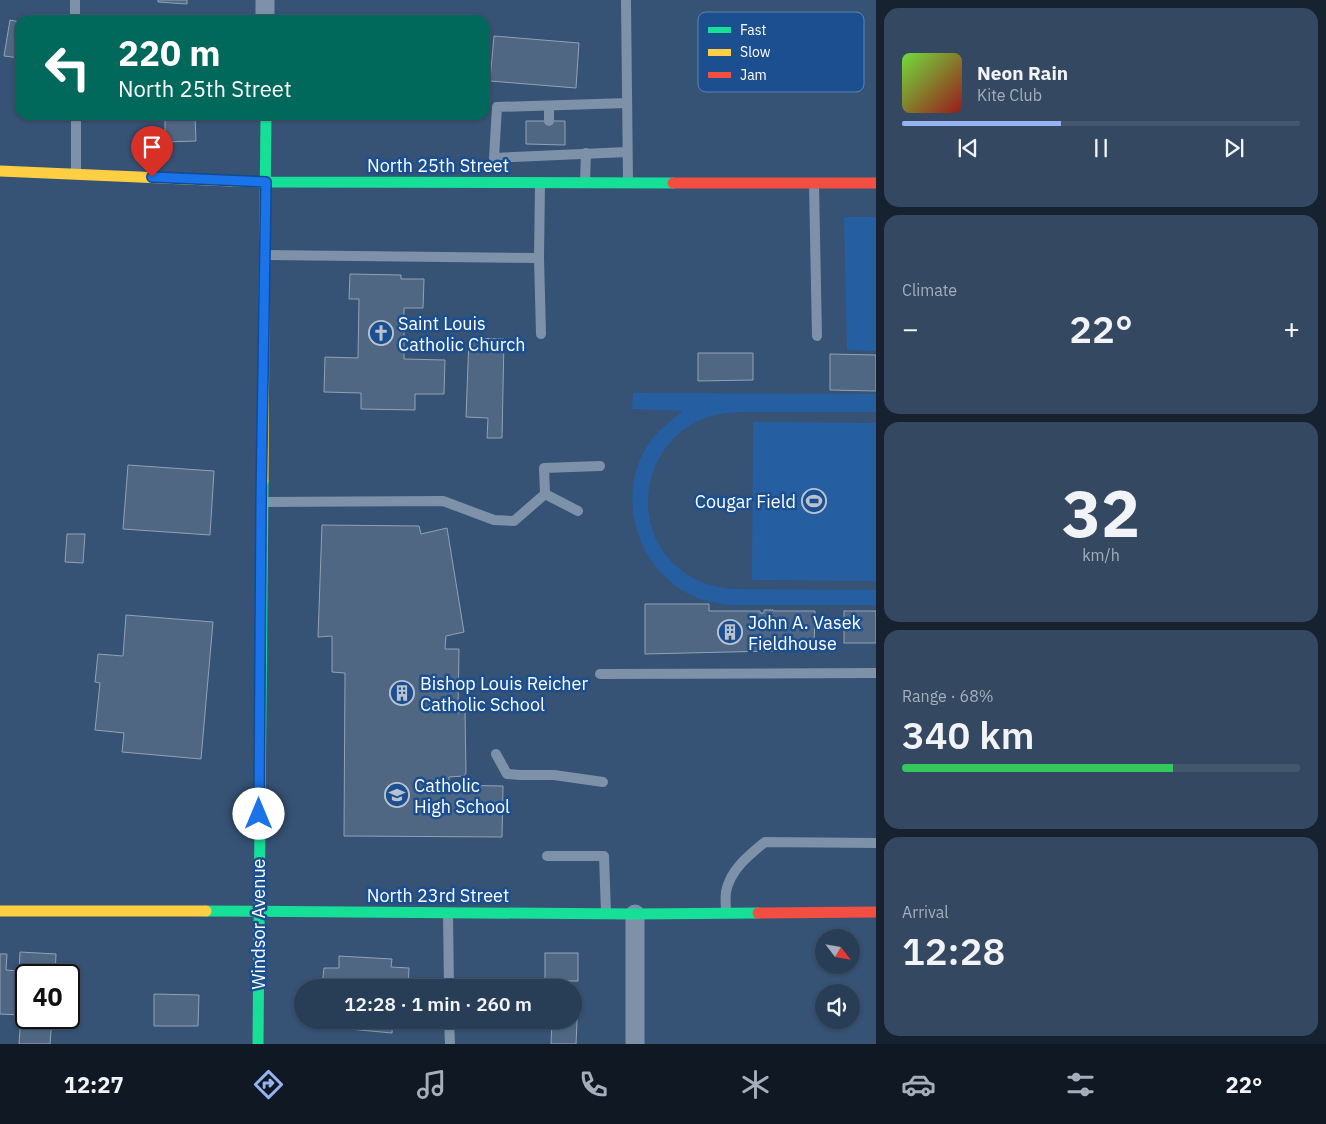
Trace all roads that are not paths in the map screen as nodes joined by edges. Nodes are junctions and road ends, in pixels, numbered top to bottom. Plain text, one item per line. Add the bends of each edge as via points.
1 (75, 0) edge
2 (265, 0) edge
3 (626, 0) edge
4 (75, 15) edge
5 (265, 15) edge
6 (627, 103) junction
7 (549, 106) junction
8 (76, 120) edge
9 (266, 120) edge
10 (549, 121) dead end
11 (627, 152) junction
12 (586, 153) junction
13 (513, 170) junction
14 (0, 171) edge
15 (76, 174) junction
16 (266, 182) junction
17 (540, 182) junction
18 (585, 182) junction
19 (628, 183) junction
20 (814, 183) junction
21 (876, 183) edge
22 (265, 255) junction
23 (539, 258) junction
24 (541, 334) dead end
25 (817, 336) dead end
26 (600, 466) dead end
27 (545, 494) junction
28 (261, 502) junction
29 (578, 511) dead end
30 (876, 673) edge
31 (600, 674) dead end
32 (496, 754) dead end
33 (603, 782) dead end
34 (876, 843) edge
35 (547, 856) dead end
36 (0, 911) edge
37 (258, 911) junction
38 (876, 912) edge
39 (448, 913) junction
40 (726, 913) junction
41 (606, 914) junction
42 (635, 914) junction
43 (449, 979) edge
44 (449, 1029) edge
45 (258, 1044) edge
46 (450, 1044) edge
47 (635, 1044) edge

1 - 4 lane
2 - 5 street
3 - 6 lane
6 - 7 lane
6 - 11 lane
7 - 10 lane
7 - 13 lane via 497,107 494,158
8 - 15 lane
9 - 16 street, Windsor Avenue
11 - 12 lane
11 - 19 lane
12 - 13 lane via 548,150
12 - 18 lane
13 - 16 street, North 25th Street
13 - 17 street, North 25th Street
14 - 15 street, North 25th Street
15 - 16 street, North 25th Street
16 - 22 street, Windsor Avenue
17 - 18 street, North 25th Street
17 - 23 lane
18 - 19 street, North 25th Street
19 - 20 street, North 25th Street
20 - 21 street, North 25th Street
20 - 25 lane
22 - 23 lane
22 - 28 street, Windsor Avenue
23 - 24 lane
26 - 27 lane via 544,468
27 - 28 lane via 514,521 494,520 443,501
27 - 29 lane
28 - 37 street, Windsor Avenue
30 - 31 lane
32 - 33 lane via 507,774 554,775
34 - 40 lane via 765,842 734,871 726,892
35 - 41 lane via 604,856
36 - 37 street, North 23rd Street
37 - 39 street, North 23rd Street
37 - 45 street, Windsor Avenue
38 - 40 street, North 23rd Street
39 - 41 street, North 23rd Street
39 - 43 lane
40 - 42 street, North 23rd Street
41 - 42 street, North 23rd Street
42 - 47 street
44 - 46 lane

